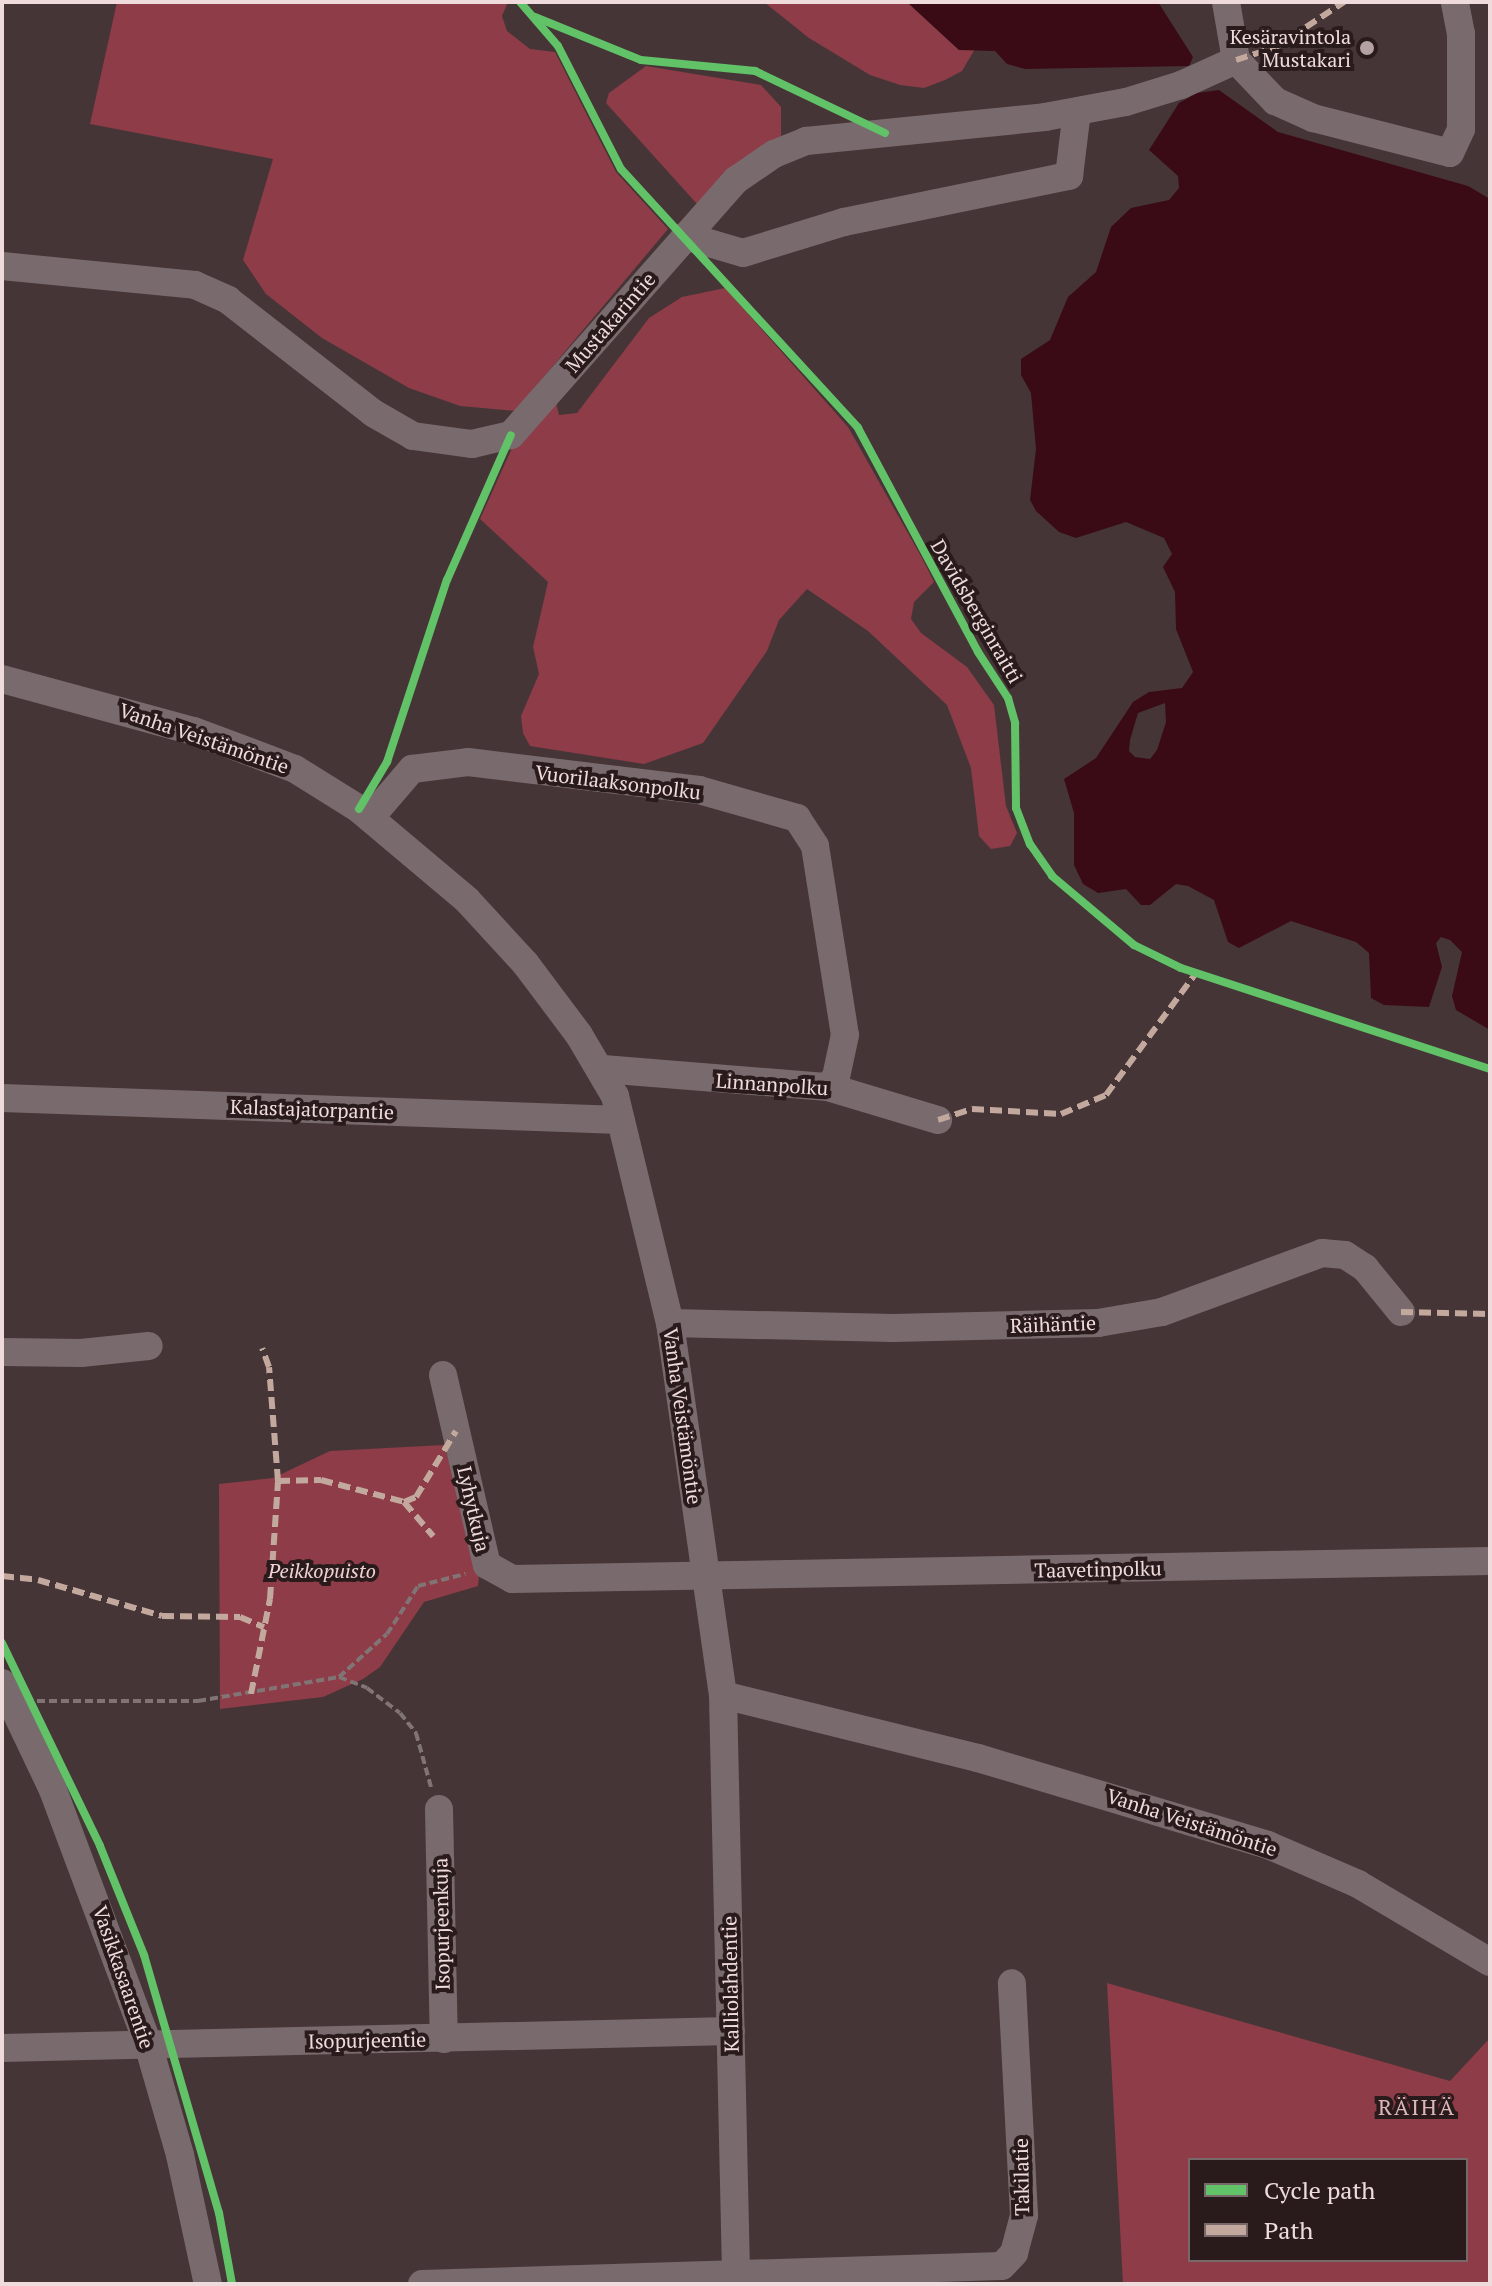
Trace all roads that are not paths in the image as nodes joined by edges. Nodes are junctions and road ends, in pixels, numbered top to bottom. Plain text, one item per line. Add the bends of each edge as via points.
1 (1226, 2) edge
2 (1455, 2) edge
3 (1236, 60) junction
4 (1077, 111) junction
5 (685, 236) junction
6 (2, 266) edge
7 (2, 679) edge
8 (370, 818) junction
9 (603, 1069) junction
10 (828, 1087) junction
11 (2, 1098) edge
12 (621, 1120) junction
13 (938, 1120) dead end
14 (1401, 1312) dead end
15 (670, 1323) junction
16 (149, 1346) dead end
17 (2, 1352) edge
18 (443, 1375) dead end
19 (1490, 1561) edge
20 (706, 1577) junction
21 (17, 1693) edge
22 (723, 1695) junction
23 (439, 1809) road end
24 (1490, 1962) edge
25 (1012, 1983) dead end
26 (731, 2031) junction
27 (444, 2039) junction
28 (148, 2044) junction
29 (2, 2048) edge
30 (736, 2274) junction
31 (208, 2284) edge
32 (422, 2284) edge

1 - 3 street
2 - 3 street via 1461,34 1461,129 1450,153 1313,118 1275,101
3 - 4 street, Mustakarintie via 1196,79
4 - 5 street, Mustakarintie via 806,141 774,154 736,180
4 - 5 street via 1069,176 844,222 743,253
5 - 6 street, Mustakarintie via 511,435 472,444 413,436 373,413 228,300 195,285
7 - 8 street, Vanha Veistämöntie via 194,731 295,769
8 - 9 street, Vanha Veistämöntie via 467,900 525,963
8 - 10 street, Vuorilaaksonpolku via 412,769 468,762 699,790 797,818 815,846 845,1035 836,1077
9 - 10 street, Linnanpolku
9 - 12 street, Vanha Veistämöntie
10 - 13 street, Linnanpolku
11 - 12 street, Kalastajatorpantie
12 - 15 street, Vanha Veistämöntie
14 - 15 street, Räihäntie via 1365,1268 1345,1255 1322,1253 1162,1312 1098,1323 893,1328
15 - 20 street, Vanha Veistämöntie
16 - 17 street via 81,1353
18 - 20 street, Lyhytkuja via 487,1565 512,1579 536,1582
19 - 20 street, Taavetinpolku
20 - 22 street, Vanha Veistämöntie
21 - 28 street, Vasikkasaarentie
22 - 24 street, Vanha Veistämöntie via 978,1758 1268,1845 1358,1884
22 - 26 street, Kalliolahdentie
23 - 27 street, Isopurjeenkuja
25 - 30 street, Takilatie via 1024,2215 1014,2253 1002,2266
26 - 27 street, Isopurjeentie
26 - 30 street, Kalliolahdentie
27 - 28 street, Isopurjeentie
28 - 29 street, Isopurjeentie
28 - 31 street, Vasikkasaarentie via 180,2155
30 - 32 street, Takilatie

